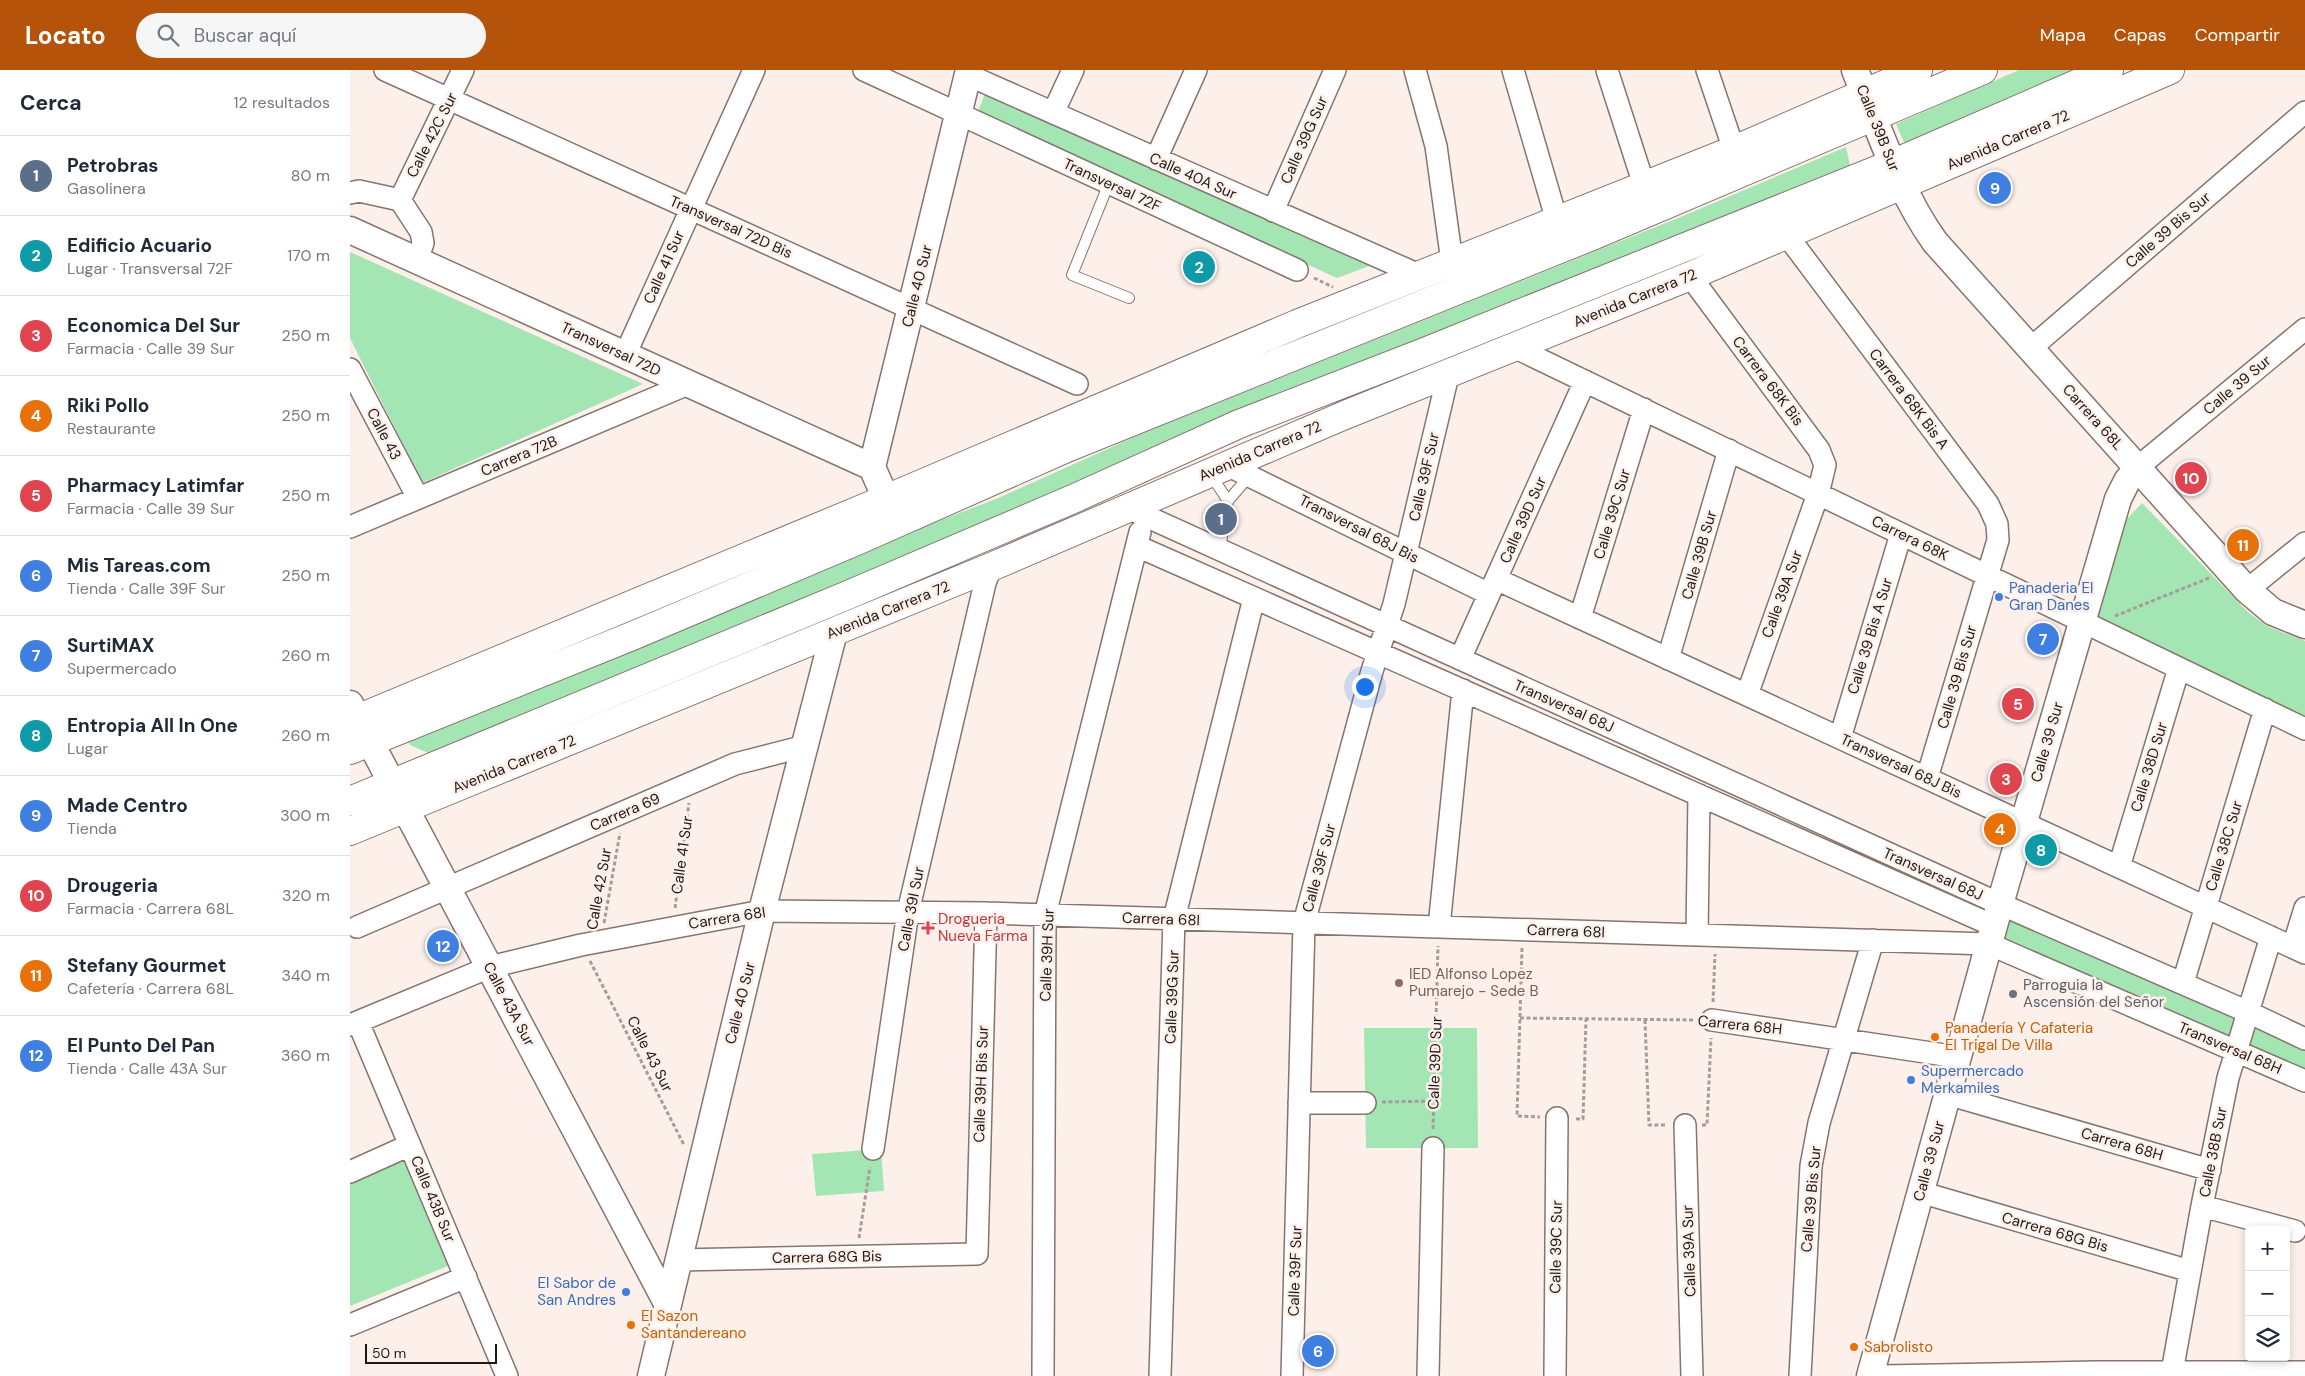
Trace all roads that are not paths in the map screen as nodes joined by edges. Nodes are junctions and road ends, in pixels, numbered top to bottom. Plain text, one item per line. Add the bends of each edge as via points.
1 (384, 70) edge
2 (463, 70) edge
3 (754, 70) edge
4 (864, 70) edge
5 (1073, 70) edge
6 (1196, 70) edge
7 (1336, 70) edge
8 (1415, 70) edge
9 (1513, 70) edge
10 (1607, 70) edge
11 (1707, 70) edge
12 (1918, 70) edge
13 (1983, 70) edge
14 (2109, 70) edge
15 (2170, 70) edge
16 (968, 73) edge
17 (1864, 94) edge
18 (450, 100) junction
19 (2305, 112) edge
20 (1053, 113) junction
21 (958, 114) junction
22 (1734, 150) junction
23 (1156, 159) junction
24 (1897, 175) junction
25 (1109, 183) junction
26 (1644, 185) junction
27 (350, 193) edge
28 (400, 200) junction
29 (691, 209) junction
30 (1273, 211) junction
31 (1557, 221) junction
32 (350, 230) edge
33 (1786, 234) junction
34 (1592, 236) junction
35 (417, 260) junction
36 (1452, 262) junction
37 (1297, 270) road end
38 (1419, 275) junction
39 (1690, 276) junction
40 (1129, 298) dead end
41 (911, 308) junction
42 (2305, 329) edge
43 (1514, 347) junction
44 (2031, 348) junction
45 (625, 355) junction
46 (350, 369) edge
47 (1448, 375) junction
48 (1585, 381) junction
49 (688, 384) junction
50 (1077, 384) dead end
51 (1332, 388) junction
52 (1405, 393) junction
53 (1644, 409) junction
54 (1729, 450) junction
55 (872, 467) junction
56 (2138, 467) junction
57 (1229, 470) junction
58 (1818, 494) junction
59 (418, 498) junction
60 (886, 499) junction
61 (1136, 511) junction
62 (350, 527) edge
63 (1901, 534) junction
64 (2305, 542) edge
65 (1137, 546) junction
66 (1406, 552) junction
67 (991, 567) junction
68 (1987, 575) junction
69 (1493, 587) junction
70 (2247, 590) junction
71 (1254, 598) junction
72 (1580, 618) junction
73 (2082, 621) junction
74 (1387, 625) junction
75 (2305, 625) edge
76 (834, 632) junction
77 (632, 636) junction
78 (526, 650) junction
79 (1378, 652) junction
80 (706, 655) junction
81 (1460, 659) junction
82 (1668, 659) junction
83 (2179, 668) junction
84 (1463, 690) junction
85 (1747, 695) junction
86 (2265, 710) junction
87 (356, 727) edge
88 (2305, 729) edge
89 (592, 733) junction
90 (1840, 738) junction
91 (805, 746) junction
92 (1927, 778) junction
93 (392, 783) junction
94 (1699, 795) junction
95 (350, 801) edge
96 (405, 808) junction
97 (2024, 823) junction
98 (350, 832) edge
99 (2119, 867) junction
100 (448, 888) junction
101 (2206, 907) junction
102 (2305, 908) edge
103 (762, 911) junction
104 (908, 912) junction
105 (986, 914) junction
106 (1045, 915) junction
107 (1174, 919) junction
108 (1304, 923) junction
109 (1995, 925) junction
110 (357, 927) dead end
111 (1439, 927) junction
112 (1697, 935) junction
113 (2271, 937) junction
114 (1873, 940) junction
115 (2299, 950) edge
116 (490, 967) junction
117 (2183, 983) junction
118 (2248, 1012) junction
119 (1712, 1020) road end
120 (354, 1023) edge
121 (1845, 1038) junction
122 (2305, 1039) edge
123 (2236, 1051) junction
124 (1958, 1056) junction
125 (2305, 1081) edge
126 (1947, 1094) junction
127 (1299, 1103) junction
128 (1365, 1103) road end
129 (1558, 1118) dead end
130 (1685, 1125) dead end
131 (410, 1145) junction
132 (1433, 1148) road end
133 (873, 1149) road end
134 (2210, 1170) junction
135 (350, 1172) edge
136 (1920, 1192) junction
137 (2202, 1206) junction
138 (2296, 1231) dead end
139 (977, 1254) joint
140 (678, 1260) junction
141 (2190, 1272) junction
142 (466, 1278) junction
143 (668, 1304) junction
144 (350, 1325) edge
145 (2181, 1373) edge
146 (2297, 1373) edge
147 (2096, 1374) edge
148 (507, 1376) edge
149 (651, 1376) edge
150 (1043, 1376) edge
151 (1160, 1376) edge
152 (1292, 1376) edge
153 (1428, 1376) edge
154 (1555, 1376) edge
155 (1692, 1376) edge
156 (1800, 1376) edge
157 (1870, 1376) edge
158 (1882, 1376) edge

1 - 18 street, Transversal 72D Bis
2 - 18 street, Calle 42C Sur
3 - 29 street, Calle 41 Sur
4 - 21 street, Transversal 72F
5 - 20 street
6 - 23 street
7 - 30 street, Calle 39G Sur
8 - 36 street via 1436,146
9 - 31 street
10 - 26 street
11 - 22 street
12 - 17 highway
13 - 17 highway
14 - 24 highway, Avenida Carrera 72
15 - 24 highway, Avenida Carrera 72
16 - 20 street, Calle 40A Sur
16 - 21 street, Calle 40 Sur
17 - 22 highway
17 - 24 street, Calle 39B Sur
17 - 34 highway
18 - 28 street, Calle 42C Sur
18 - 29 street, Transversal 72D Bis
19 - 44 street, Calle 39 Bis Sur
20 - 23 street, Calle 40A Sur
21 - 25 street, Transversal 72F
21 - 41 street, Calle 40 Sur
22 - 26 highway
23 - 30 street, Calle 40A Sur
24 - 33 highway, Avenida Carrera 72
24 - 44 street, Carrera 68L via 1935,242
24 - 51 highway, Avenida Carrera 72
25 - 37 street, Transversal 72F
25 - 40 lane via 1072,275
26 - 31 highway
26 - 34 highway
27 - 28 street via 359,191
28 - 35 street via 421,232 423,243
29 - 41 street, Transversal 72D Bis
29 - 45 street, Calle 41 Sur
30 - 38 street, Calle 40A Sur
31 - 36 highway
32 - 35 street, Transversal 72D
33 - 39 highway, Avenida Carrera 72
33 - 68 street, Carrera 68K Bis A via 1988,504 1997,524 1998,540
34 - 77 highway via 1077,443
35 - 45 street, Transversal 72D
36 - 38 highway
38 - 60 highway via 1114,400
39 - 43 highway, Avenida Carrera 72
39 - 58 street, Carrera 68K Bis via 1819,450 1825,465
41 - 50 street, Transversal 72D Bis
41 - 55 street, Calle 40 Sur
42 - 56 street, Calle 39 Sur
43 - 47 highway, Avenida Carrera 72
43 - 48 street, Carrera 68K
44 - 56 street, Carrera 68L
45 - 49 street, Transversal 72D
46 - 59 street, Calle 43
47 - 52 highway, Avenida Carrera 72
47 - 66 street, Calle 39F Sur
48 - 53 street, Carrera 68K
48 - 69 street, Calle 39D Sur
49 - 55 street, Transversal 72D
49 - 59 street, Carrera 72B
51 - 52 highway
51 - 80 highway, Avenida Carrera 72 via 1214,435 1073,499
52 - 57 highway, Avenida Carrera 72 via 1345,415
53 - 54 street, Carrera 68K
53 - 72 street, Calle 39C Sur
54 - 58 street, Carrera 68K
54 - 82 street, Calle 39B Sur
55 - 60 street
56 - 70 street, Carrera 68L
56 - 73 street, Calle 39 Sur via 2118,499
57 - 57 lane via 1227,506
57 - 61 highway, Avenida Carrera 72
57 - 66 street, Transversal 68J Bis
58 - 63 street, Carrera 68K
58 - 85 street, Calle 39A Sur
59 - 62 street, Carrera 72B
60 - 78 highway
61 - 65 street, Calle 39H Sur
61 - 67 highway, Avenida Carrera 72
61 - 74 street, Transversal 68J via 1221,540
63 - 68 street, Carrera 68K
63 - 90 street, Calle 39 Bis A Sur
64 - 70 street
65 - 71 street, Transversal 68J
65 - 106 street, Calle 39H Sur
66 - 69 street, Transversal 68J Bis
66 - 74 street, Calle 39F Sur
67 - 76 highway, Avenida Carrera 72
67 - 104 street, Calle 39I Sur
68 - 73 street, Carrera 68K
68 - 92 street, Calle 39 Bis Sur
69 - 72 street, Transversal 68J Bis
69 - 81 street, Calle 39D Sur
70 - 75 street, Carrera 68L via 2273,612
71 - 79 street, Transversal 68J
71 - 107 street, Calle 39G Sur
72 - 82 street, Transversal 68J Bis
73 - 83 street, Carrera 68K
73 - 97 street, Calle 39 Sur
74 - 79 street, Calle 39F Sur
74 - 81 street, Transversal 68J
76 - 89 highway, Avenida Carrera 72
76 - 91 street, Calle 40 Sur
77 - 78 highway
77 - 87 highway
78 - 87 highway
79 - 84 street, Transversal 68J
79 - 108 street, Calle 39F Sur
80 - 89 highway
80 - 93 highway, Avenida Carrera 72
81 - 109 street, Transversal 68J
82 - 85 street, Transversal 68J Bis
83 - 86 street, Carrera 68K
83 - 99 street, Calle 38D Sur
84 - 94 street, Transversal 68J
84 - 111 street
85 - 90 street, Transversal 68J Bis
86 - 88 street, Carrera 68K
86 - 101 street, Calle 38C Sur
87 - 93 street, Calle 43A Sur
89 - 96 highway, Avenida Carrera 72
90 - 92 street, Transversal 68J Bis
91 - 100 street, Carrera 69 via 735,764
91 - 103 street, Calle 40 Sur
92 - 97 street, Transversal 68J Bis
93 - 95 highway, Avenida Carrera 72
93 - 96 street, Calle 43A Sur
94 - 109 street, Transversal 68J
94 - 112 street
96 - 98 highway, Avenida Carrera 72
96 - 100 street, Calle 43A Sur
97 - 99 street, Transversal 68J Bis
97 - 109 street, Calle 39 Sur
99 - 101 street, Transversal 68J Bis
100 - 110 street, Carrera 69
100 - 116 street, Calle 43A Sur
101 - 113 street, Transversal 68J Bis
101 - 117 street, Calle 38C Sur
102 - 115 street
103 - 104 street, Carrera 68I
103 - 116 street, Carrera 68I via 591,943
103 - 140 street, Calle 40 Sur
104 - 105 street, Carrera 68I
104 - 133 street, Calle 39I Sur
105 - 106 street, Carrera 68I
105 - 139 street, Calle 39H Bis Sur
106 - 107 street, Carrera 68I
106 - 150 street, Calle 39H Sur
107 - 108 street, Carrera 68I
107 - 151 street, Calle 39G Sur
108 - 111 street, Carrera 68I
108 - 127 street, Calle 39F Sur
109 - 114 street, Carrera 68I
109 - 117 street
109 - 123 street, Transversal 68H
109 - 124 street, Calle 39 Sur
111 - 112 street, Carrera 68I
112 - 114 street, Carrera 68I
113 - 115 street, Transversal 68J Bis
113 - 118 street, Calle 38B Sur
114 - 121 street, Calle 39 Bis Sur
116 - 120 street, Carrera 68I
116 - 143 street, Calle 43A Sur
117 - 118 street
118 - 122 street
118 - 123 street, Calle 38B Sur
119 - 121 street, Carrera 68H
120 - 131 street, Calle 43B Sur
121 - 124 street, Carrera 68H
121 - 156 street, Calle 39 Bis Sur via 1819,1123 1811,1166
123 - 125 street, Transversal 68H
123 - 134 street, Calle 38B Sur
124 - 126 street, Calle 39 Sur
126 - 134 street, Carrera 68H
126 - 136 street, Calle 39 Sur
127 - 128 street
127 - 152 street, Calle 39F Sur
129 - 154 street, Calle 39C Sur
130 - 155 street, Calle 39A Sur
131 - 135 street
131 - 142 street, Calle 43B Sur
132 - 153 street
134 - 137 street, Calle 38B Sur
136 - 141 street, Carrera 68G Bis
136 - 157 street, Calle 39 Sur
137 - 138 street
137 - 141 street, Calle 38B Sur
139 - 140 street, Carrera 68G Bis
140 - 143 street, Calle 40 Sur
141 - 145 street, Calle 38B Sur
142 - 144 street
142 - 148 street, Calle 43B Sur
143 - 149 street, Calle 40 Sur
145 - 146 street
145 - 147 street
147 - 158 street

